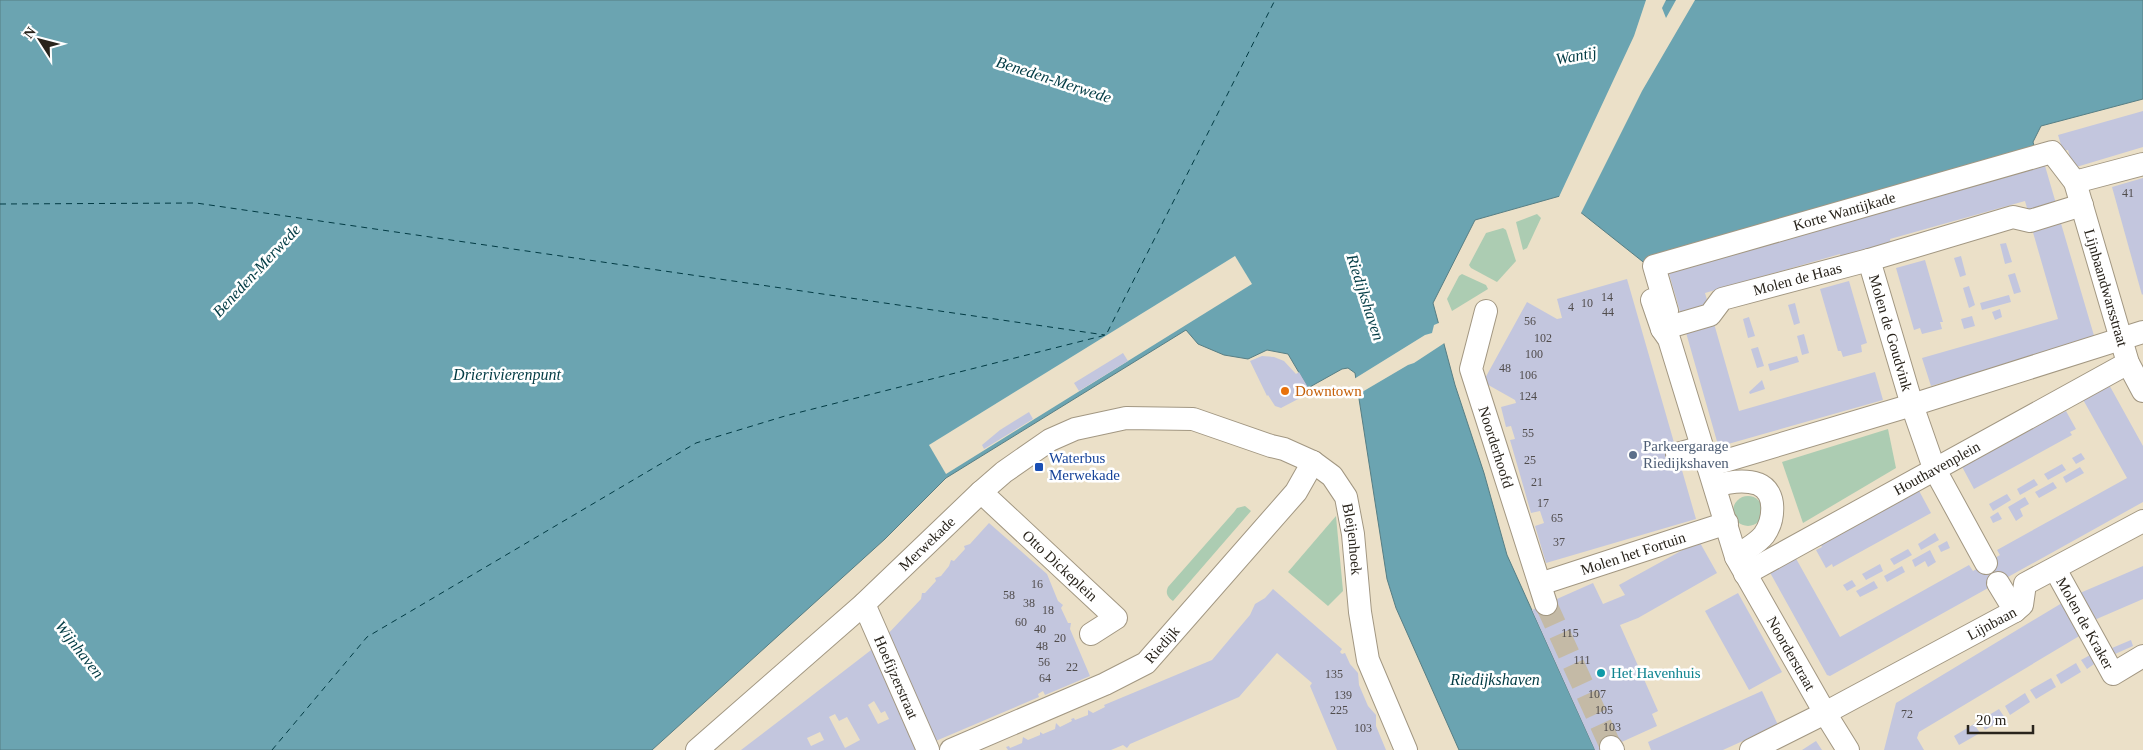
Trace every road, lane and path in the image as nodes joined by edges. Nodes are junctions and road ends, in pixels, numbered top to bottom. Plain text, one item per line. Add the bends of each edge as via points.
1 (2143, 164) edge
2 (2075, 182) junction
3 (2082, 205) junction
4 (1869, 260) junction
5 (1644, 279) dead end
6 (1486, 311) dead end
7 (1660, 321) junction
8 (2143, 332) edge
9 (2121, 338) junction
10 (2128, 363) junction
11 (2143, 391) edge
12 (1912, 405) junction
13 (1193, 419) joint
14 (1676, 449) dead end
15 (1706, 459) junction
16 (1312, 462) junction
17 (1934, 468) junction
18 (981, 492) junction
19 (2143, 521) edge
20 (1726, 523) junction
21 (1986, 563) dead end
22 (1740, 565) junction
23 (2055, 569) junction
24 (1998, 583) dead end
25 (1543, 594) joint
26 (864, 604) junction
27 (2015, 610) junction
28 (1091, 634) dead end
29 (2143, 656) edge
30 (1825, 713) junction
31 (697, 750) edge
32 (928, 750) edge
33 (951, 750) edge
34 (1406, 750) edge
35 (1751, 750) edge
36 (1848, 750) edge

1 - 2 street
2 - 3 street, Lijnbaandwarsstraat
2 - 7 street, Korte Wantijkade via 2052,152 1654,266 1667,311
3 - 4 street, Molen de Haas via 2030,221 2013,217
3 - 9 street, Lijnbaandwarsstraat
4 - 7 street, Molen de Haas via 1722,299 1710,315
4 - 12 street, Molen de Goudvink
5 - 7 street, Noorderstraat
6 - 25 street, Noorderhoofd via 1471,369
7 - 15 street, Noorderstraat via 1669,339
8 - 9 street
9 - 10 street, Lijnbaandwarsstraat
9 - 12 street
10 - 11 street, Lijnbaandwarsstraat
10 - 17 street, Houthavenplein
12 - 15 street
12 - 17 street, Molen de Goudvink
13 - 16 street, Bleijenhoek via 1284,448
13 - 18 street, Merwekade via 1126,418 1075,429 1028,454
14 - 15 street
15 - 20 street, Noorderstraat
15 - 22 street via 1728,482 1759,484 1768,492 1772,520 1763,537
16 - 33 street, Riedijk via 1296,492 1146,663
16 - 34 street, Bleijenhoek via 1332,476 1346,497 1368,660
17 - 21 street, Molen de Goudvink
17 - 22 street, Houthavenplein
18 - 26 street, Merwekade
18 - 28 street, Otto Dickeplein via 1116,618
19 - 23 street, Lijnbaan
20 - 22 street, Noorderstraat
20 - 25 street, Molen het Fortuin
22 - 30 street, Noorderstraat
23 - 27 street, Lijnbaan via 2025,584 2022,606
23 - 29 street, Molen de Kraker via 2113,674
24 - 27 street
26 - 31 street, Merwekade
26 - 32 street, Hoefijzerstraat
27 - 30 street, Lijnbaan
30 - 35 street, Lijnbaan
30 - 36 street, Noorderstraat

